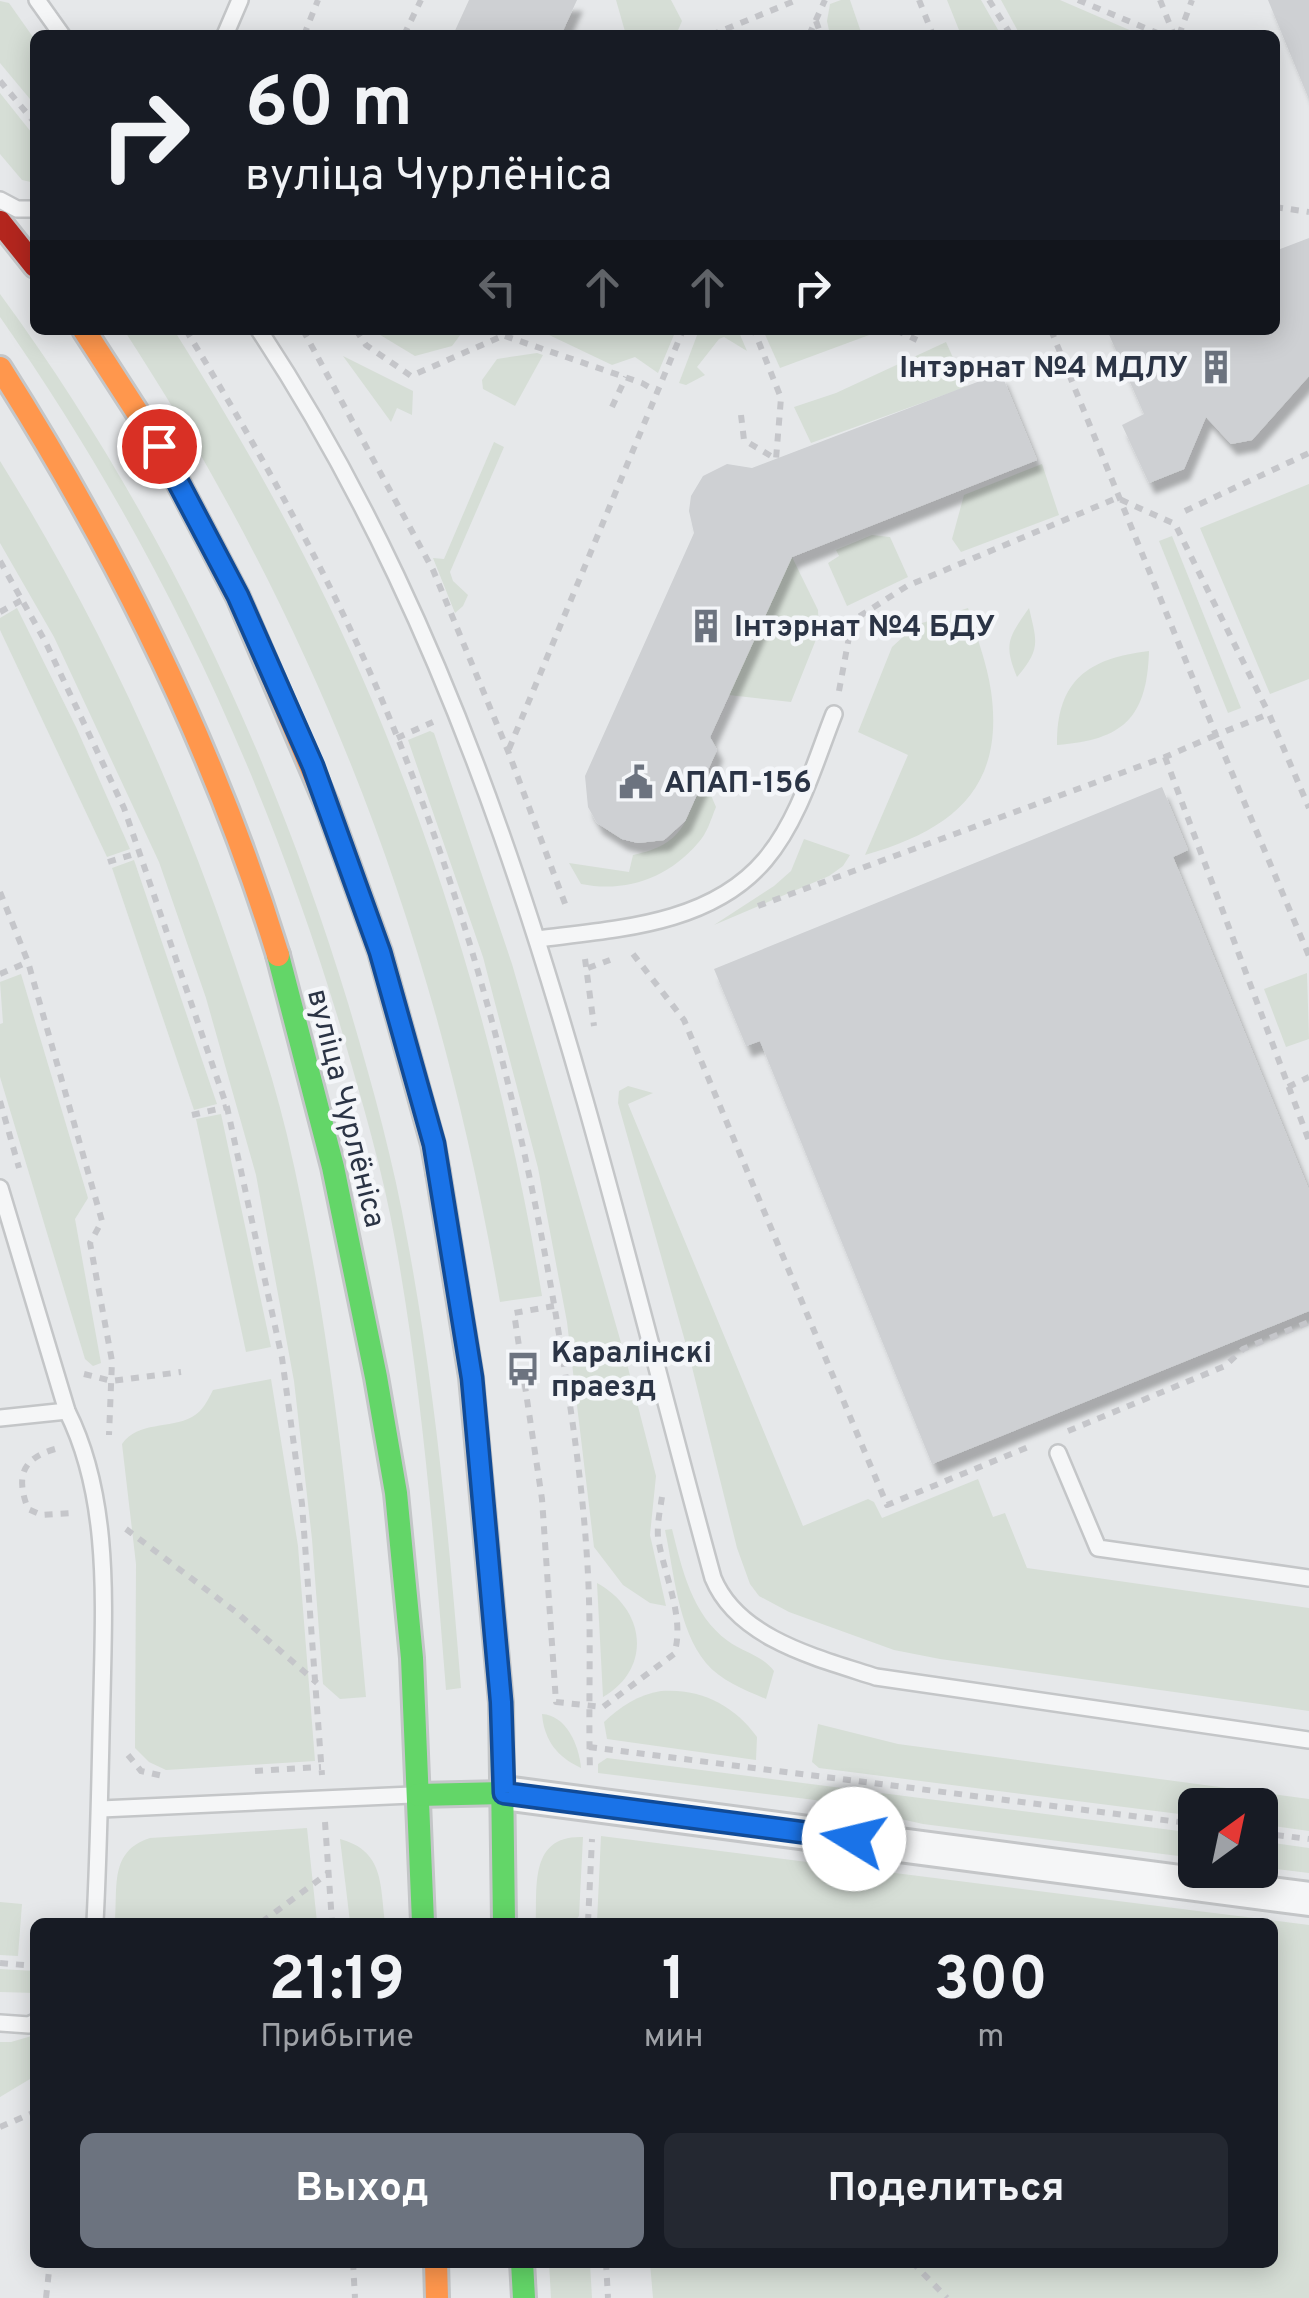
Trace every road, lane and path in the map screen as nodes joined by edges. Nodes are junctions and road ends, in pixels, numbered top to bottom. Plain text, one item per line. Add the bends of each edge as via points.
1 (37, 0) edge
2 (240, 0) edge
3 (318, 0) edge
4 (420, 0) edge
5 (797, 0) edge
6 (825, 0) edge
7 (919, 0) edge
8 (989, 0) edge
9 (1078, 0) edge
10 (1160, 0) edge
11 (1192, 0) edge
12 (816, 20) junction
13 (58, 30) edge
14 (227, 30) edge
15 (306, 30) edge
16 (406, 30) edge
17 (723, 30) edge
18 (812, 30) edge
19 (819, 30) edge
20 (931, 30) edge
21 (1007, 30) edge
22 (1150, 30) edge
23 (1175, 30) edge
24 (1179, 30) edge
25 (0, 81) edge
26 (30, 117) edge
27 (0, 200) edge
28 (1280, 208) edge
29 (30, 209) edge
30 (1309, 212) edge
31 (0, 222) edge
32 (30, 260) edge
33 (87, 335) edge
34 (189, 335) edge
35 (262, 335) edge
36 (305, 335) edge
37 (359, 335) edge
38 (501, 335) edge
39 (510, 335) edge
40 (681, 335) edge
41 (756, 335) edge
42 (906, 335) edge
43 (1053, 335) edge
44 (917, 340) dead end
45 (0, 368) edge
46 (626, 377) junction
47 (658, 392) junction
48 (612, 407) dead end
49 (741, 415) dead end
50 (1309, 453) edge
51 (1117, 498) junction
52 (1185, 511) dead end
53 (0, 561) edge
54 (22, 600) junction
55 (0, 612) edge
56 (834, 714) joint
57 (1269, 714) junction
58 (1216, 735) junction
59 (508, 751) junction
60 (1166, 756) junction
61 (1309, 808) edge
62 (142, 852) junction
63 (108, 862) dead end
64 (0, 892) edge
65 (742, 912) dead end
66 (577, 934) junction
67 (538, 940) junction
68 (650, 946) dead end
69 (632, 953) junction
70 (1309, 956) edge
71 (28, 962) junction
72 (588, 968) junction
73 (0, 974) edge
74 (595, 1037) dead end
75 (1309, 1077) edge
76 (1288, 1086) junction
77 (0, 1102) edge
78 (227, 1107) junction
79 (192, 1115) dead end
80 (1309, 1142) edge
81 (20, 1174) dead end
82 (0, 1188) edge
83 (554, 1306) junction
84 (1309, 1322) edge
85 (77, 1364) dead end
86 (181, 1372) dead end
87 (112, 1382) junction
88 (67, 1411) junction
89 (0, 1418) edge
90 (1061, 1434) dead end
91 (1042, 1442) dead end
92 (71, 1450) dead end
93 (1058, 1454) dead end
94 (664, 1491) dead end
95 (72, 1512) dead end
96 (122, 1543) dead end
97 (1309, 1578) edge
98 (317, 1682) junction
99 (591, 1708) junction
100 (1309, 1740) edge
101 (124, 1742) dead end
102 (321, 1767) junction
103 (243, 1772) dead end
104 (164, 1776) dead end
105 (504, 1793) junction
106 (418, 1795) junction
107 (324, 1800) junction
108 (101, 1809) junction
109 (1178, 1822) edge
110 (1278, 1835) edge
111 (1309, 1839) edge
112 (328, 1873) junction
113 (1309, 1899) edge
114 (95, 1918) edge
115 (267, 1918) edge
116 (332, 1918) edge
117 (423, 1918) edge
118 (504, 1918) edge
119 (0, 1964) edge
120 (30, 1966) edge
121 (0, 2023) edge
122 (30, 2024) edge
123 (30, 2114) edge
124 (0, 2127) edge
125 (49, 2268) edge
126 (353, 2268) edge
127 (436, 2268) edge
128 (522, 2268) edge
129 (606, 2268) edge
130 (918, 2268) edge
131 (46, 2298) edge
132 (355, 2298) edge
133 (437, 2298) edge
134 (524, 2298) edge
135 (608, 2298) edge
136 (947, 2298) edge

1 - 13 lane
2 - 14 lane
3 - 15 path
4 - 16 path
5 - 17 path
6 - 12 path
7 - 20 path
8 - 21 path
9 - 22 path
10 - 23 path
11 - 24 path
12 - 18 path
12 - 19 path
25 - 26 path
27 - 29 lane
28 - 30 path
31 - 32 main road
33 - 105 main road via 159,446 238,596 313,766 380,952 434,1144 472,1378
34 - 83 path via 306,541 406,761 498,1044
35 - 67 lane via 359,495 411,603 458,711
36 - 59 path via 433,570
37 - 38 path via 411,376
39 - 46 path
40 - 47 path
41 - 49 path via 782,398 776,459 744,440
42 - 44 path
43 - 51 path
45 - 106 main road, вуліца Чурлёніса via 48,440 191,722 255,883 299,1028 375,1368 404,1566
46 - 47 path
46 - 48 path
47 - 59 path
50 - 52 path
51 - 56 path via 906,586 852,622
51 - 57 path via 1175,524
51 - 58 path
53 - 54 path
54 - 55 path
54 - 62 path
56 - 66 lane via 794,814 765,860 728,892 676,918
57 - 58 path
57 - 61 path
58 - 60 path
58 - 70 path
59 - 66 path
60 - 65 path
60 - 76 path
62 - 63 path
62 - 78 path
64 - 71 path
66 - 67 lane
66 - 72 path
67 - 100 lane via 713,1578 731,1610 760,1631 826,1660 904,1683
68 - 69 path
69 - 72 path
69 - 91 path via 684,1020 887,1505
71 - 73 path
71 - 87 path via 102,1221 90,1243
72 - 74 path
75 - 76 path
76 - 80 path
77 - 81 path
78 - 79 path
78 - 98 path via 282,1358
82 - 88 lane
83 - 99 path via 588,1561
83 - 99 path via 514,1312 542,1498 556,1702
84 - 90 path via 1244,1349 1225,1366
85 - 87 path via 93,1379
86 - 87 path
88 - 89 lane
88 - 108 lane via 84,1444 106,1607
92 - 95 path via 38,1455 24,1468 20,1487 28,1508 42,1515
93 - 97 lane via 1098,1548
94 - 99 path via 657,1532 676,1649 604,1707
96 - 98 path via 121,1526
98 - 102 path
99 - 109 path via 589,1747
101 - 104 path via 141,1771
102 - 103 path
102 - 107 path
105 - 106 main road
105 - 113 street
105 - 118 main road
106 - 107 lane
106 - 117 main road, вуліца Чурлёніса
107 - 108 lane
107 - 112 path
108 - 114 lane
110 - 111 path
112 - 115 path
112 - 116 path
119 - 120 path
121 - 122 lane
123 - 124 path
125 - 131 path
126 - 132 path
127 - 133 main road
128 - 134 main road
129 - 135 path
130 - 136 path

